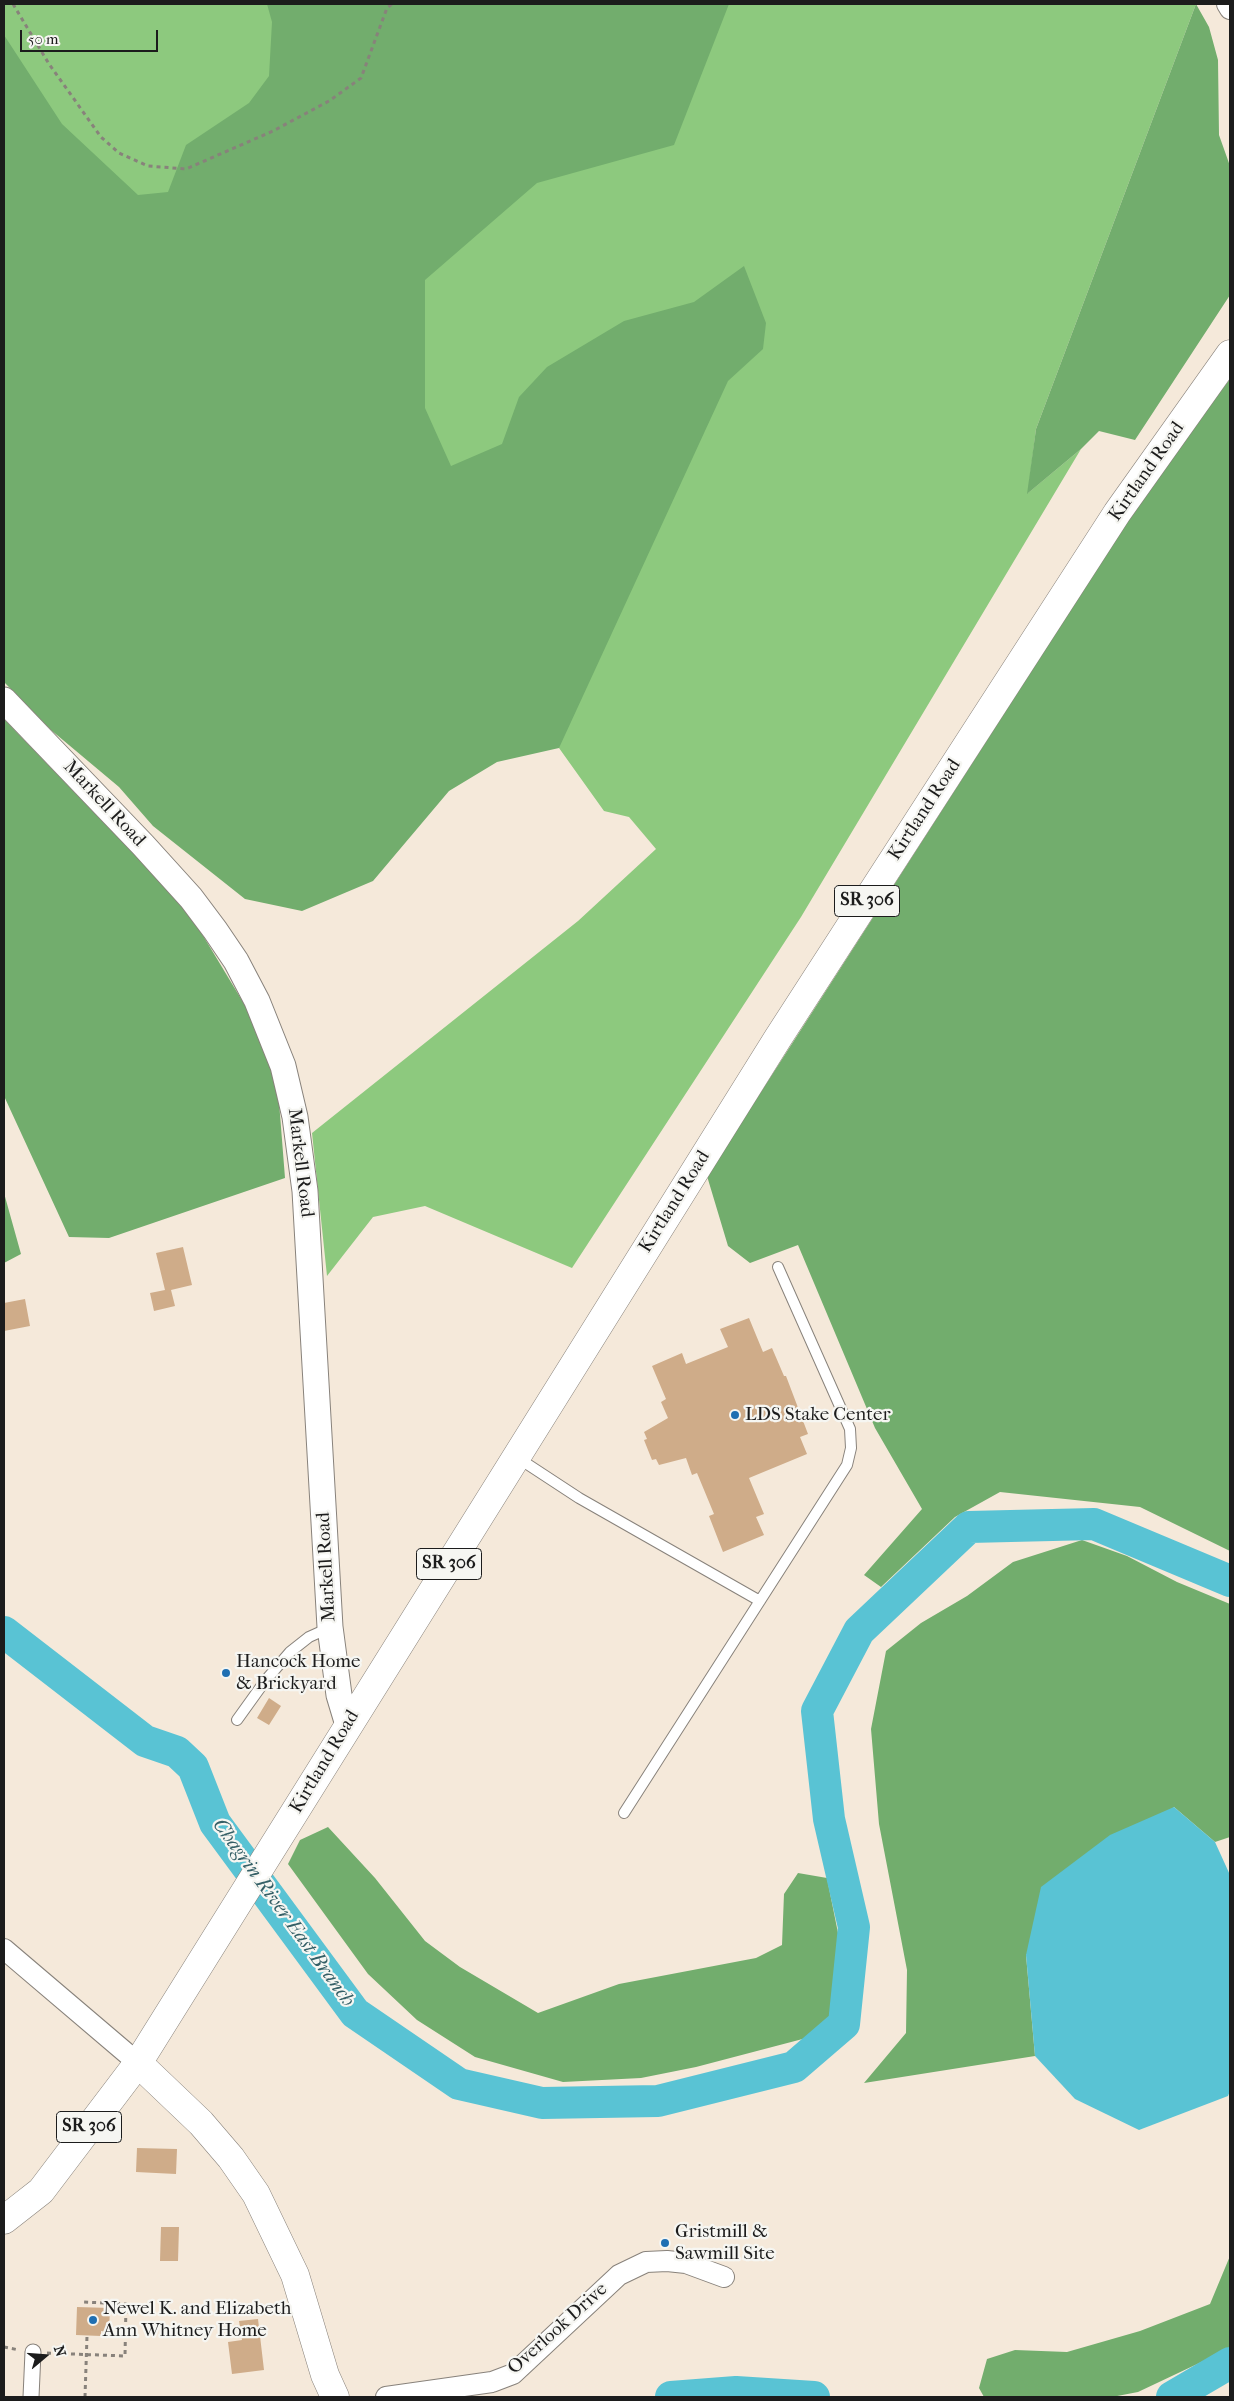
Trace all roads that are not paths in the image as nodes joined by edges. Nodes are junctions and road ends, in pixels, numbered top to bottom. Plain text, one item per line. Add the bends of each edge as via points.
1 (1227, 4) edge
2 (1230, 10) edge
3 (1230, 354) edge
4 (4, 700) edge
5 (778, 1267) dead end
6 (517, 1457) junction
7 (760, 1601) junction
8 (330, 1627) junction
9 (237, 1720) dead end
10 (348, 1725) junction
11 (624, 1813) dead end
12 (4, 1949) edge
13 (138, 2063) junction
14 (4, 2220) edge
15 (724, 2277) dead end
16 (33, 2352) road end
17 (31, 2397) edge
18 (335, 2397) edge
19 (386, 2397) edge

1 - 2 street
3 - 6 main road, Kirtland Road / SR 306 via 1117,513 773,1046
4 - 8 street, Markell Road via 191,898 236,962 280,1058 295,1117 305,1191
5 - 7 lane via 850,1429 851,1448 847,1465
6 - 7 lane via 580,1498
6 - 10 main road, Kirtland Road / SR 306
7 - 11 lane
8 - 9 lane via 309,1637 290,1652
8 - 10 street, Markell Road via 339,1696
10 - 13 main road, Kirtland Road
12 - 13 street
13 - 14 main road, SR 306 via 41,2191
13 - 18 main road via 201,2123 256,2194 295,2275 325,2375
15 - 19 street, Overlook Drive via 686,2263 646,2262 619,2275 513,2374 492,2382
16 - 17 street

